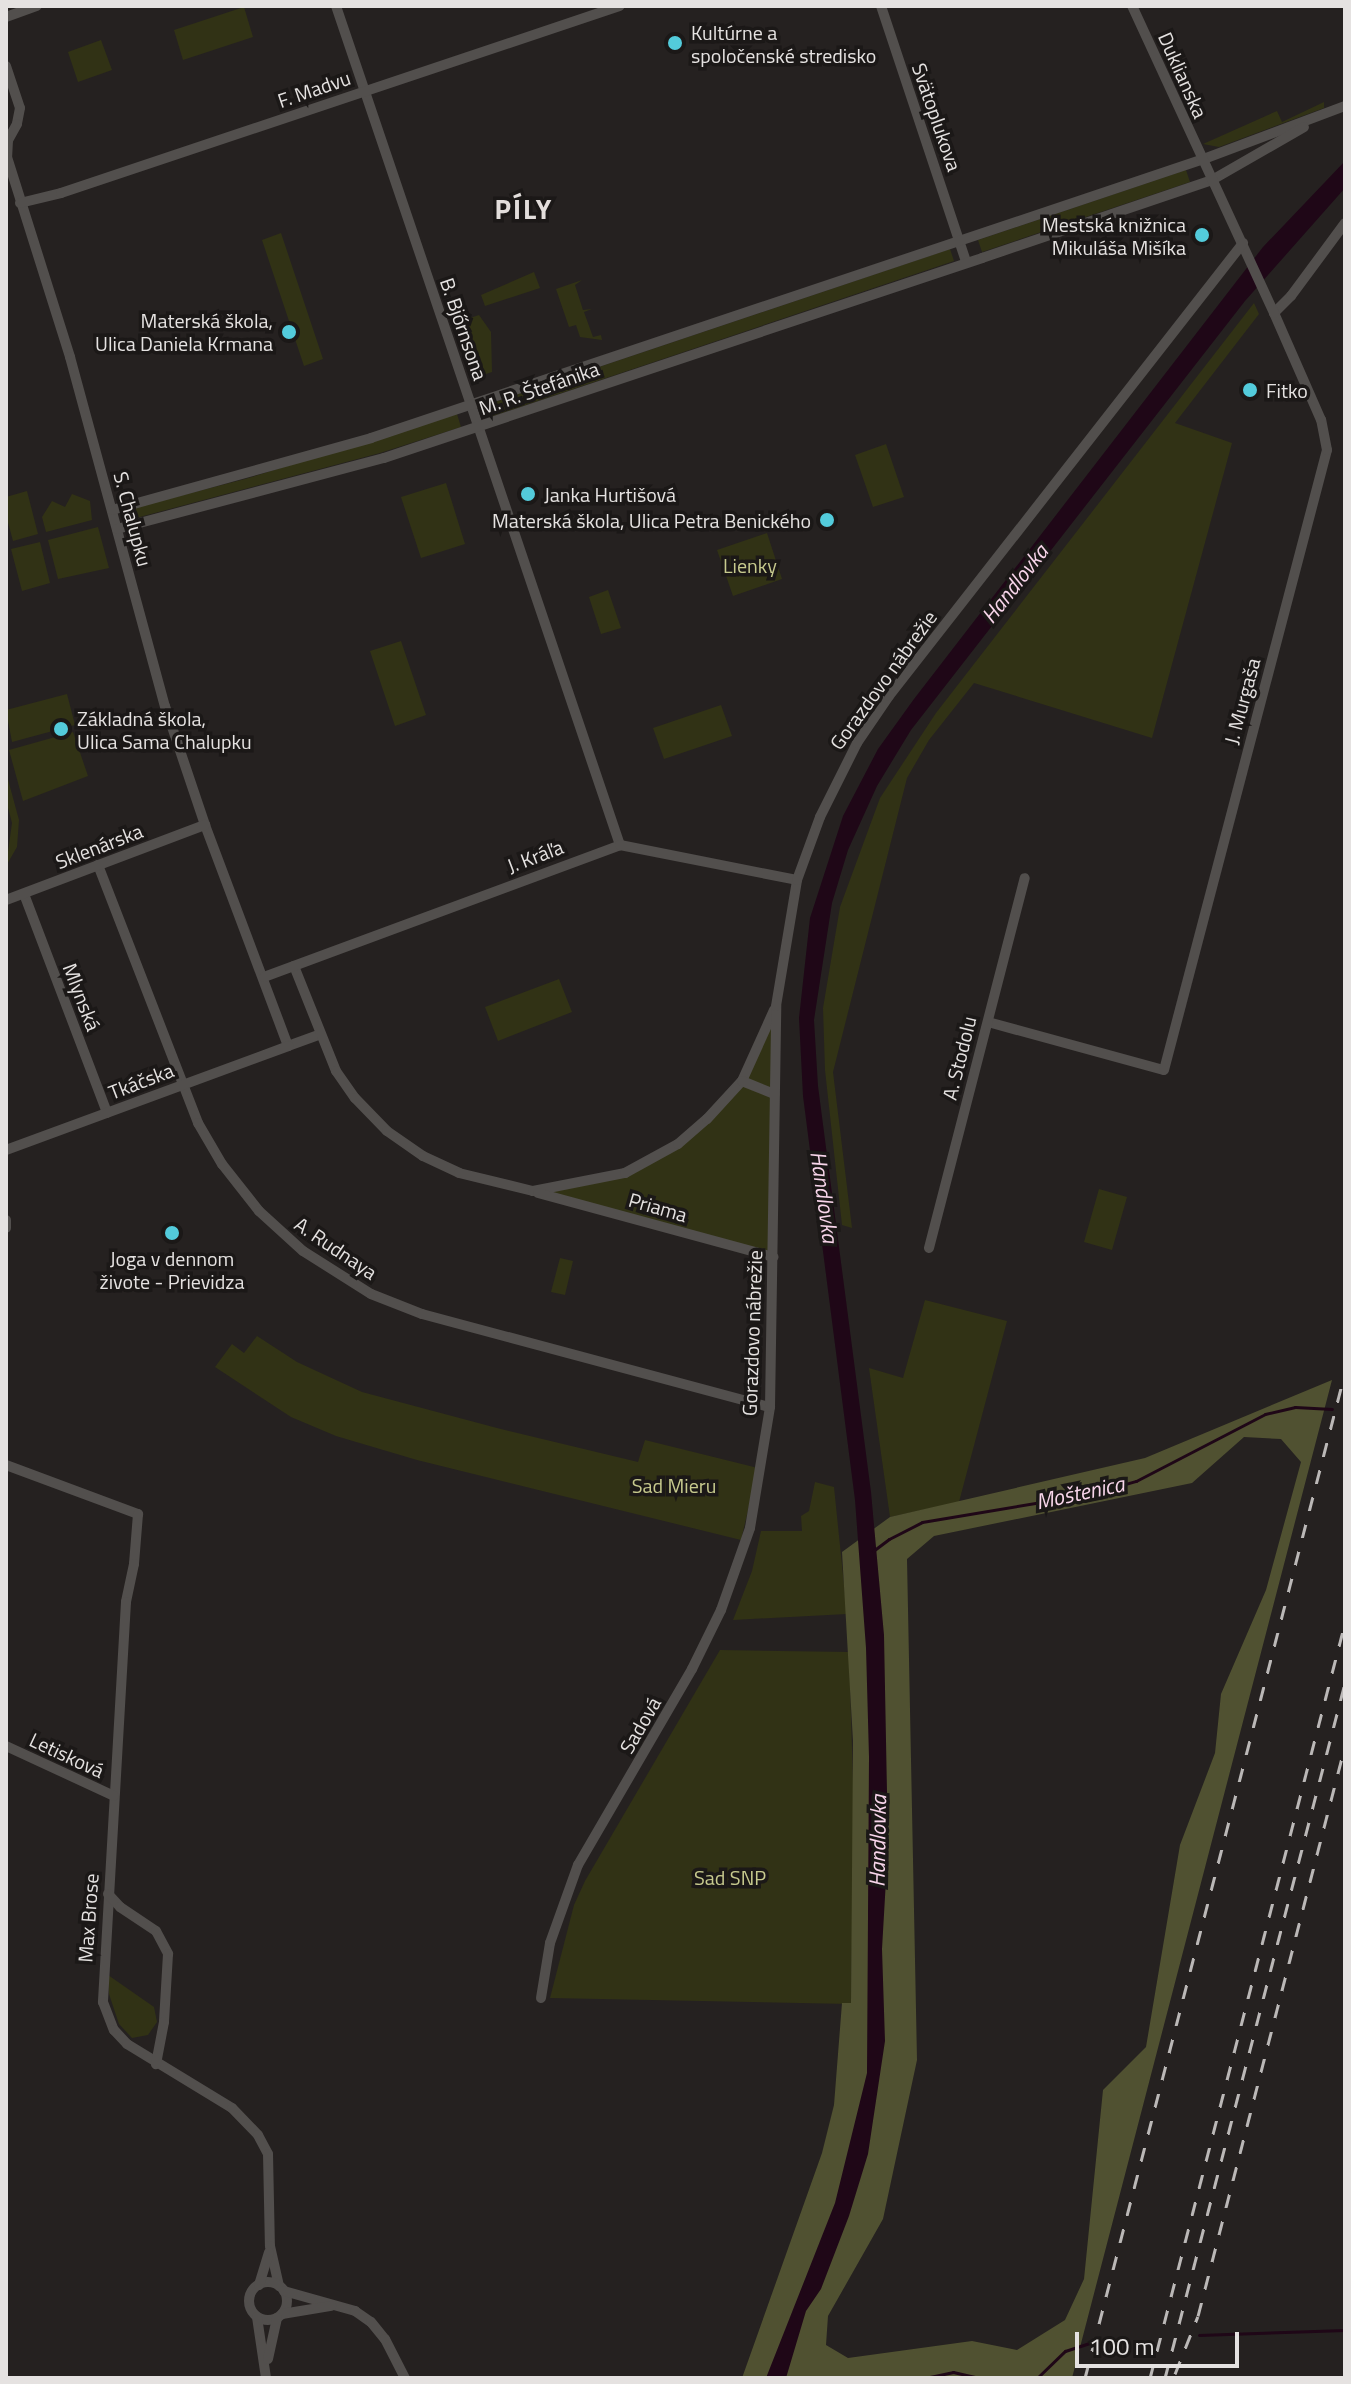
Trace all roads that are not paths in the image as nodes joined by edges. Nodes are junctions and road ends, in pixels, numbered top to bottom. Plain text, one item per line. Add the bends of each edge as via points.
1 (37, 6) edge
2 (336, 6) edge
3 (620, 6) edge
4 (881, 6) edge
5 (1132, 6) edge
6 (6, 17) edge
7 (6, 66) edge
8 (365, 91) junction
9 (1345, 106) edge
10 (1330, 112) junction
11 (7, 140) edge
12 (1201, 160) junction
13 (1212, 180) junction
14 (20, 203) junction
15 (1345, 223) edge
16 (959, 240) junction
17 (1245, 248) junction
18 (966, 262) junction
19 (1274, 313) junction
20 (470, 404) junction
21 (478, 427) junction
22 (112, 510) junction
23 (117, 529) junction
24 (205, 825) junction
25 (620, 845) junction
26 (98, 865) junction
27 (1025, 878) dead end
28 (797, 880) junction
29 (24, 894) junction
30 (6, 900) edge
31 (294, 966) junction
32 (264, 977) junction
33 (776, 1006) junction
34 (988, 1022) junction
35 (319, 1035) junction
36 (288, 1046) junction
37 (742, 1081) junction
38 (181, 1085) junction
39 (775, 1094) junction
40 (107, 1113) junction
41 (6, 1150) edge
42 (533, 1191) junction
43 (929, 1248) dead end
44 (773, 1257) junction
45 (770, 1407) junction
46 (6, 1465) edge
47 (762, 1466) joint
48 (6, 1746) edge
49 (114, 1796) junction
50 (108, 1894) junction
51 (541, 1998) dead end
52 (156, 2064) junction
53 (270, 2246) junction
54 (259, 2285) junction
55 (281, 2289) junction
56 (337, 2306) junction
57 (279, 2316) junction
58 (257, 2317) junction
59 (266, 2365) junction
60 (266, 2378) edge
61 (405, 2378) edge

1 - 6 street
2 - 8 street, B. Bjőrnsona
3 - 8 street, F. Madvu
4 - 16 street, Svätoplukova
5 - 12 street, Duklianska
7 - 11 street, S. Chalupku via 20,108
8 - 14 street, F. Madvu
8 - 20 street, B. Bjőrnsona
9 - 10 street
10 - 12 street, M. R. Štefánika
10 - 13 street, M. R. Štefánika
11 - 14 street, S. Chalupku
12 - 13 street
12 - 16 street, M. R. Štefánika
13 - 17 street, J. Murgaša
13 - 18 street, M. R. Štefánika
14 - 22 street, S. Chalupku
15 - 19 street
16 - 18 street
16 - 20 street, M. R. Štefánika
17 - 19 street, J. Murgaša
17 - 28 street, Gorazdovo nábrežie via 889,696 834,785
18 - 21 street, M. R. Štefánika
19 - 34 street, J. Murgaša via 1321,420 1327,450 1164,1070
20 - 21 street, B. Bjőrnsona
20 - 22 street, M. R. Štefánika via 371,438
21 - 23 street, M. R. Štefánika via 377,460
21 - 25 street, B. Bjőrnsona
22 - 23 street, S. Chalupku
23 - 24 street, S. Chalupku via 165,706
24 - 26 street, Sklenárska
24 - 32 street, S. Chalupku
25 - 28 street
25 - 31 street, J. Kráľa
26 - 29 street, Sklenárska
26 - 38 street, A. Rudnaya
27 - 34 street, A. Stodolu
28 - 33 street, Gorazdovo nábrežie
29 - 30 street, Sklenárska
29 - 40 street, Mlynská
31 - 32 street
31 - 35 street
32 - 36 street, S. Chalupku
33 - 37 street
33 - 39 street, Gorazdovo nábrežie
34 - 43 street, A. Stodolu
35 - 36 street
35 - 42 street, Priama via 347,1087 387,1131 459,1173
36 - 38 street, Tkáčska
37 - 39 street
37 - 42 street via 697,1128 646,1163 600,1181
38 - 40 street, Tkáčska
38 - 45 street, A. Rudnaya via 222,1164 259,1211 303,1251 371,1294 449,1322
39 - 44 street, Gorazdovo nábrežie
40 - 41 street, Tkáčska
42 - 44 street, Priama
44 - 45 street, Gorazdovo nábrežie
45 - 47 street, Gorazdovo nábrežie
46 - 49 street, Max Brose via 138,1514 126,1602
47 - 51 street, Sadová via 743,1554 721,1610 655,1737 578,1865 550,1943
48 - 49 street, Letisková
49 - 50 street, Max Brose
50 - 52 street, Max Brose via 103,2002 114,2030
50 - 52 street via 156,1931 168,1954
52 - 53 street, Max Brose via 232,2108 258,2135 268,2154 271,2178
53 - 54 street, Max Brose
53 - 55 street, Max Brose
54 - 55 street
54 - 58 street, Max Brose via 249,2298
55 - 56 street
55 - 57 street, Max Brose via 287,2304
56 - 57 street
56 - 61 street via 371,2322
57 - 58 street
57 - 59 street, Max Brose
58 - 59 street, Max Brose
59 - 60 street, Max Brose

